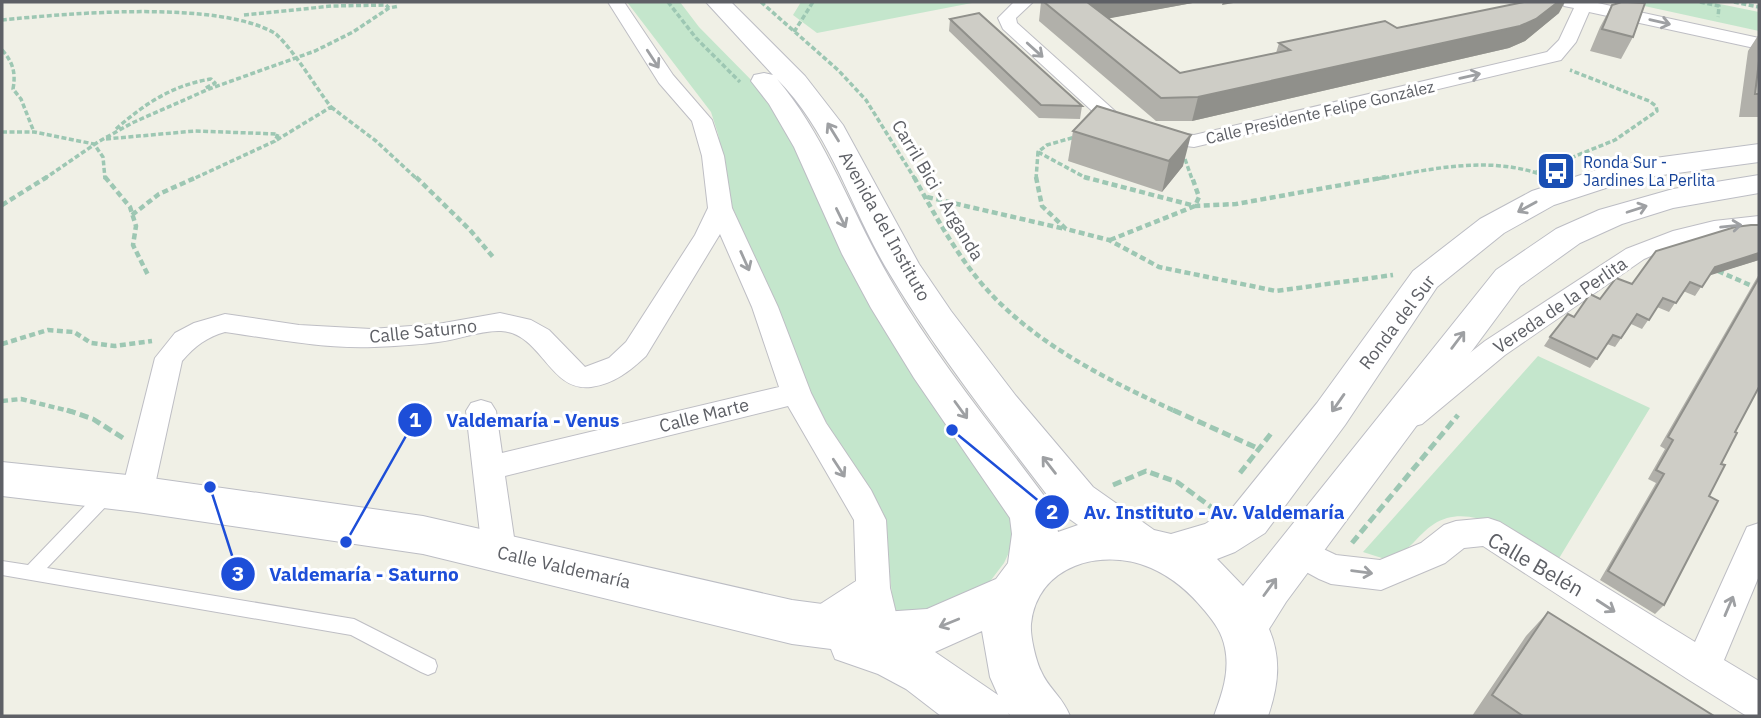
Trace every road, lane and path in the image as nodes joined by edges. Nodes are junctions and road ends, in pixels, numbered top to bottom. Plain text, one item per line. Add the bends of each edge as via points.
1 (616, 2) edge
2 (693, 2) edge
3 (719, 2) edge
4 (761, 2) edge
5 (813, 2) edge
6 (1025, 2) edge
7 (1700, 2) edge
8 (1734, 2) edge
9 (1579, 3) edge
10 (145, 5) dead end
11 (399, 6) dead end
12 (1719, 6) dead end
13 (1759, 7) edge
14 (388, 8) junction
15 (233, 13) dead end
16 (243, 15) junction
17 (2, 20) edge
18 (794, 32) junction
19 (1759, 44) edge
20 (2, 50) edge
21 (293, 60) junction
22 (1542, 60) junction
23 (192, 97) junction
24 (331, 107) junction
25 (1124, 126) junction
26 (2, 132) edge
27 (34, 132) junction
28 (111, 134) junction
29 (103, 139) junction
30 (275, 141) junction
31 (94, 144) junction
32 (1038, 152) junction
33 (1759, 153) edge
34 (1185, 158) edge
35 (1535, 173) junction
36 (1546, 177) dead end
37 (1759, 184) edge
38 (926, 196) junction
39 (2, 205) edge
40 (1195, 206) junction
41 (720, 208) junction
42 (132, 215) junction
43 (1759, 223) edge
44 (1066, 229) junction
45 (1109, 240) junction
46 (493, 257) dead end
47 (1716, 270) edge
48 (1393, 275) dead end
49 (149, 278) dead end
50 (1759, 289) edge
51 (185, 340) junction
52 (2, 344) edge
53 (796, 393) junction
54 (2, 401) edge
55 (481, 411) dead end
56 (1384, 438) junction
57 (1257, 448) dead end
58 (146, 450) junction
59 (488, 468) junction
60 (2, 479) edge
61 (124, 493) junction
62 (1759, 537) edge
63 (1154, 548) junction
64 (499, 551) junction
65 (1298, 551) junction
66 (2, 568) edge
67 (30, 574) junction
68 (1021, 581) junction
69 (805, 623) junction
70 (883, 626) junction
71 (1244, 626) junction
72 (428, 666) dead end
73 (1702, 668) junction
74 (1759, 702) edge
75 (983, 716) edge
76 (1042, 716) edge
77 (1241, 716) edge

1 -> 41 street via 666,79 702,120 713,156
2 -> 68 main road, Avenida del Instituto via 771,88 802,137 871,277 905,334 1032,514 1035,534
63 -> 3 main road, Avenida del Instituto via 1077,500 1002,406 902,265 833,131 795,82
4 - 18 path, Carril Bici - Arganda
5 - 18 path
6 -> 25 street, Calle Presidente Felipe González via 1007,18 1009,25
7 - 12 path
8 - 13 path
9 -> 19 street
9 - 22 street, Calle Presidente Felipe González via 1562,50
10 - 17 path
11 - 14 path
14 - 16 path via 332,6
14 - 21 path via 322,49
15 - 16 path
16 - 21 path via 275,33
18 - 38 path, Carril Bici - Arganda via 833,65 877,115
20 - 27 path via 12,60 13,89
21 - 23 path
21 - 24 path
25 -> 22 street, Calle Presidente Felipe González via 1146,135 1194,141
22 - 35 path via 1634,94 1657,111 1612,142
23 - 28 path
23 - 28 path via 215,83 211,79 179,85
24 - 30 path
24 - 46 path via 430,190
25 - 32 path via 1047,145
26 - 27 path
27 - 31 path
28 - 29 path
29 - 30 path via 232,131 278,134
29 - 31 path
30 - 42 path via 159,194
31 - 39 path
31 - 42 path via 103,157 105,180
32 - 40 path via 1092,181
32 - 44 path via 1036,179 1042,206
33 -> 63 main road, Ronda del Sur via 1604,178 1543,198 1492,226 1425,279 1331,414 1249,520 1219,539
34 - 40 path via 1199,197
35 - 36 path
35 - 40 path via 1486,164 1452,165 1236,204
56 -> 37 main road via 1508,278 1542,252 1589,225 1652,204
38 - 44 path
38 - 57 path, Carril Bici - Arganda via 958,255 994,297 1036,332 1104,377
40 - 45 path
41 - 51 street, Calle Saturno via 635,349 619,365 597,376 579,378 539,337 521,326 500,323 371,338 225,323
41 -> 53 street via 765,307
42 - 49 path via 136,226 133,245
56 -> 43 street, Vereda de la Perlita via 1495,348 1635,254 1674,238
44 - 45 path
45 - 48 path via 1159,267 1276,291
47 - 50 path
51 - 52 path via 115,346 91,343 74,332 48,330
51 - 58 street via 169,358
53 - 59 street, Calle Marte
53 -> 70 street via 870,520
54 - 58 path via 21,398 93,419
55 - 59 street
56 - 65 main road
58 - 61 street
59 - 64 street
60 - 61 main road, Calle Valdemaría
61 - 64 main road, Calle Valdemaría via 423,535
61 - 67 lane
73 -> 62 street
63 - 68 main road, Calle Valdemaría via 1099,539 1061,548
63 - 71 main road, Avenida del Instituto via 1198,570 1224,594
64 - 69 main road, Calle Valdemaría
71 -> 65 main road
65 -> 73 street, Calle Belén via 1331,569 1381,575 1433,553 1456,535 1488,532
66 - 67 lane
67 - 72 lane via 354,627
68 -> 70 main road, Calle Valdemaría via 930,631
68 - 76 main road, Avenida del Instituto via 1004,638 1016,679
69 - 70 main road, Calle Valdemaría
69 - 70 street
70 - 75 main road, Calle Valdemaría via 924,672
71 - 77 main road, Avenida del Instituto via 1253,656 1252,689
73 - 74 street, Calle Belén

